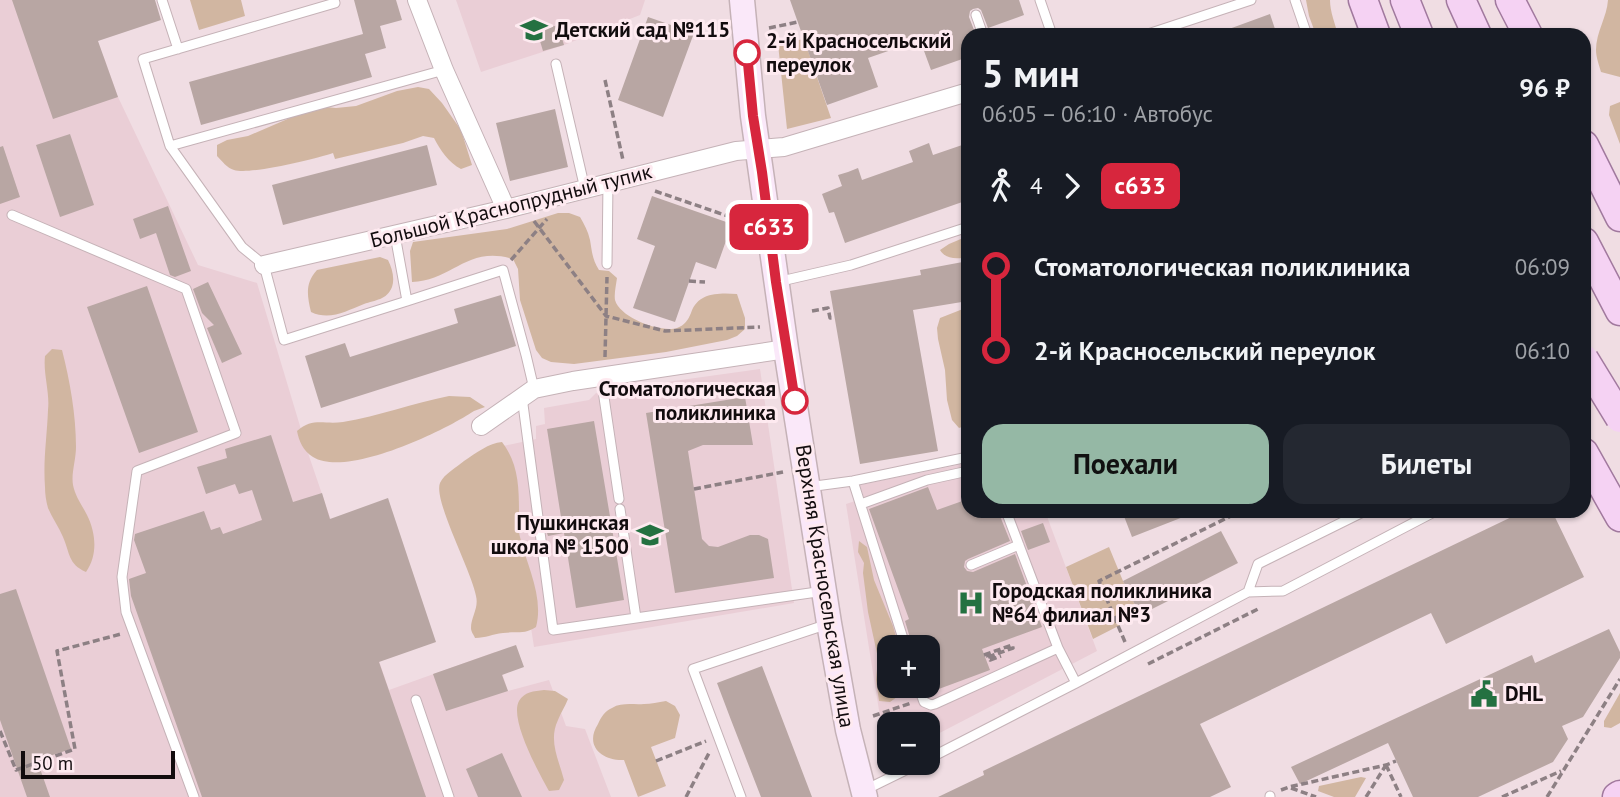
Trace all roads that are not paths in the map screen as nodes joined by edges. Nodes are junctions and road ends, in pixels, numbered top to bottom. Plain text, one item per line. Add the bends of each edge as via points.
1 (162, 0) edge
2 (334, 0) edge
3 (417, 0) edge
4 (742, 0) edge
5 (1040, 0) edge
6 (1251, 0) edge
7 (1296, 0) edge
8 (1363, 0) edge
9 (1405, 0) edge
10 (1461, 0) edge
11 (1510, 0) edge
12 (976, 15) dead end
13 (981, 28) edge
14 (1050, 28) edge
15 (1165, 28) edge
16 (1305, 28) edge
17 (1373, 28) edge
18 (1416, 28) edge
19 (1474, 28) edge
20 (1524, 28) edge
21 (178, 49) junction
22 (556, 64) dead end
23 (444, 70) junction
24 (961, 94) edge
25 (170, 146) junction
26 (758, 150) junction
27 (1591, 159) edge
28 (608, 183) junction
29 (584, 190) junction
30 (506, 209) junction
31 (12, 215) dead end
32 (1620, 217) edge
33 (961, 229) edge
34 (394, 235) junction
35 (1591, 255) edge
36 (607, 264) road end
37 (264, 265) junction
38 (776, 282) junction
39 (407, 301) junction
40 (1620, 311) edge
41 (786, 349) junction
42 (1591, 370) edge
43 (601, 377) junction
44 (528, 393) junction
45 (1620, 418) edge
46 (481, 426) dead end
47 (961, 458) edge
48 (1591, 465) edge
49 (961, 473) edge
50 (853, 481) junction
51 (808, 486) junction
52 (861, 504) junction
53 (1620, 517) edge
54 (1009, 518) edge
55 (1351, 518) edge
56 (1423, 518) edge
57 (1019, 545) junction
58 (971, 565) dead end
59 (824, 591) junction
60 (1248, 592) junction
61 (636, 618) junction
62 (829, 623) junction
63 (902, 635) edge
64 (1058, 649) junction
65 (1076, 683) junction
66 (922, 698) edge
67 (416, 700) dead end
68 (940, 753) edge
69 (898, 775) edge
70 (864, 794) edge
71 (194, 797) edge
72 (449, 797) edge
73 (741, 797) edge

1 - 21 lane
2 - 21 lane
3 - 23 street
4 - 26 street, Верхняя Красносельская улица
5 - 14 lane
6 - 15 lane
7 - 16 lane
8 - 17 main road
9 - 18 main road
10 - 19 main road
11 - 20 main road
12 - 13 lane
21 - 25 lane via 143,59
22 - 29 lane
23 - 25 lane
23 - 30 street
24 - 26 street via 784,147
25 - 37 lane via 242,247
26 - 28 street, Большой Краснопрудный тупик via 736,151
26 - 38 street, Верхняя Красносельская улица
27 - 32 main road
28 - 29 street, Большой Краснопрудный тупик
28 - 36 lane
29 - 30 street, Большой Краснопрудный тупик
30 - 34 street, Большой Краснопрудный тупик
31 - 71 lane via 186,289 236,433 137,471 122,577 126,612
33 - 38 lane via 851,265
34 - 37 street, Большой Краснопрудный тупик
34 - 39 lane
35 - 40 main road
37 - 39 lane via 284,340
38 - 41 street, Верхняя Красносельская улица
39 - 44 lane via 503,270 526,355
41 - 43 street
41 - 51 street, Верхняя Красносельская улица
42 - 45 main road, bridge
43 - 44 street
43 - 61 lane
44 - 46 street
44 - 61 lane via 553,629
47 - 50 lane
48 - 53 main road
49 - 52 lane
50 - 51 lane
50 - 52 lane
51 - 59 street, Верхняя Красносельская улица
52 - 63 lane
54 - 57 lane
55 - 60 lane via 1258,564
56 - 60 lane via 1283,591
57 - 58 lane
57 - 64 lane
59 - 61 lane
59 - 62 street, Верхняя Красносельская улица
60 - 65 lane
62 - 70 street, Верхняя Красносельская улица
62 - 73 lane via 694,669
64 - 65 lane
64 - 66 lane via 935,704
65 - 68 lane
67 - 72 lane
69 - 70 lane

